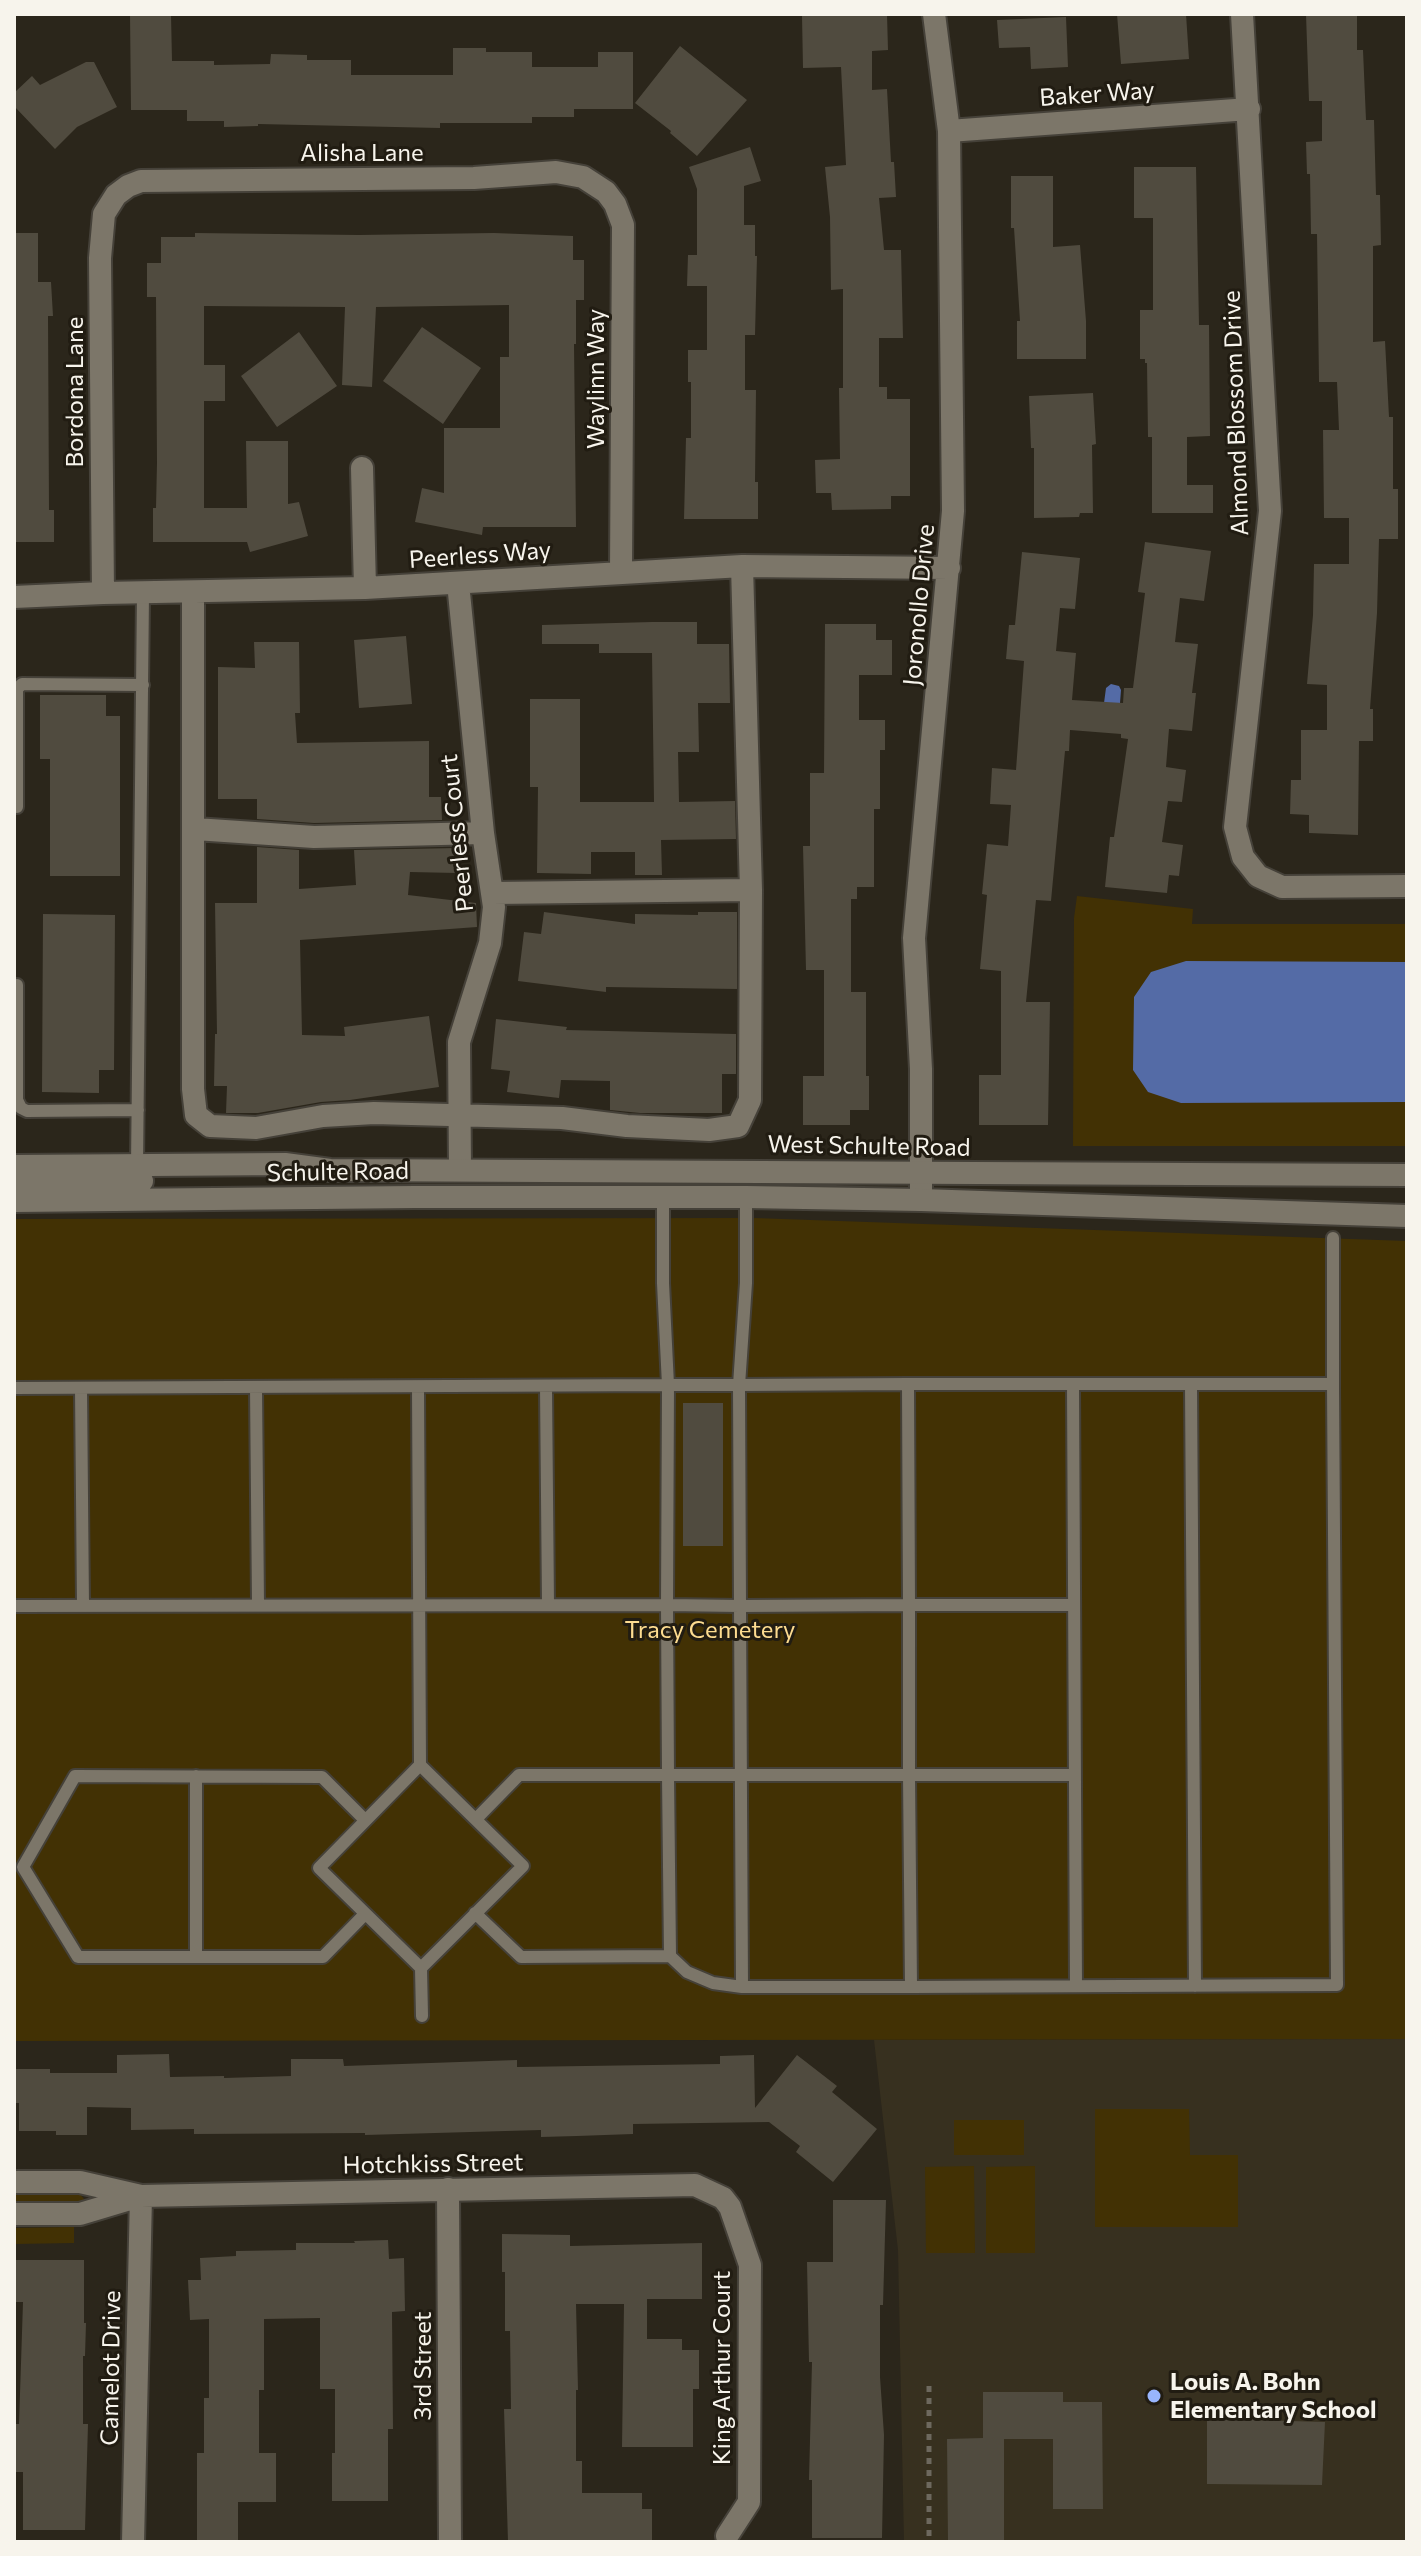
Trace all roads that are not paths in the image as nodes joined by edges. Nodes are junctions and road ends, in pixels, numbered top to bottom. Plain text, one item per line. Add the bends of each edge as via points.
1 (934, 14) edge
2 (1242, 14) edge
3 (1249, 109) junction
4 (949, 131) junction
5 (606, 192) joint
6 (116, 195) joint
7 (362, 468) dead end
8 (742, 566) junction
9 (949, 568) junction
10 (621, 571) junction
11 (458, 583) junction
12 (365, 588) junction
13 (103, 593) junction
14 (193, 593) junction
15 (143, 594) junction
16 (14, 597) edge
17 (143, 685) junction
18 (17, 807) dead end
19 (195, 829) junction
20 (483, 833) junction
21 (1407, 886) edge
22 (751, 890) junction
23 (493, 893) junction
24 (17, 985) dead end
25 (138, 1110) junction
26 (458, 1117) junction
27 (14, 1166) edge
28 (137, 1166) junction
29 (460, 1169) junction
30 (330, 1170) junction
31 (921, 1173) junction
32 (1407, 1175) edge
33 (14, 1184) edge
34 (663, 1197) junction
35 (746, 1197) junction
36 (921, 1200) junction
37 (14, 1201) edge
38 (1407, 1216) edge
39 (1333, 1238) dead end
40 (908, 1384) junction
41 (1073, 1384) junction
42 (1191, 1384) junction
43 (1333, 1384) junction
44 (668, 1385) junction
45 (739, 1385) junction
46 (256, 1387) junction
47 (418, 1387) junction
48 (546, 1387) junction
49 (14, 1388) edge
50 (81, 1388) junction
51 (258, 1605) junction
52 (419, 1605) junction
53 (548, 1605) junction
54 (667, 1605) junction
55 (909, 1605) junction
56 (1074, 1605) junction
57 (14, 1606) edge
58 (83, 1606) junction
59 (740, 1606) junction
60 (420, 1765) junction
61 (668, 1775) junction
62 (909, 1775) junction
63 (1075, 1775) junction
64 (196, 1776) junction
65 (741, 1776) junction
66 (476, 1819) junction
67 (365, 1820) junction
68 (475, 1913) junction
69 (365, 1914) junction
70 (670, 1956) junction
71 (196, 1957) junction
72 (421, 1968) junction
73 (1076, 1986) junction
74 (1195, 1986) junction
75 (742, 1987) junction
76 (911, 1987) junction
77 (422, 2016) dead end
78 (14, 2182) edge
79 (448, 2189) junction
80 (141, 2196) junction
81 (723, 2198) joint
82 (14, 2214) edge
83 (727, 2536) dead end
84 (133, 2542) edge
85 (450, 2542) edge

1 - 4 street, Joronollo Drive
2 - 3 street, Almond Blossom Drive
3 - 4 street, Baker Way
3 - 21 street, Almond Blossom Drive via 1270,511 1235,827 1243,857 1258,876 1282,887
4 - 9 street, Joronollo Drive
5 - 6 street, Alisha Lane via 583,177 556,172 474,178 141,181
5 - 10 street, Waylinn Way via 623,225
6 - 13 street, Bordona Lane via 104,214 100,258
7 - 12 street
8 - 9 street, Peerless Way
8 - 10 street, Peerless Way
8 - 22 street
9 - 31 street, Joronollo Drive via 914,938
10 - 11 street, Peerless Way
11 - 12 street, Peerless Way
11 - 20 street, Peerless Court
12 - 14 street, Peerless Way
13 - 15 street, Peerless Way
13 - 16 street, Peerless Way
14 - 15 street, Peerless Way
14 - 19 street
15 - 17 lane
17 - 18 lane via 22,684 17,689
17 - 25 lane
19 - 20 street via 314,837
19 - 26 street via 196,1115 210,1126 256,1128 374,1113
20 - 23 street, Peerless Court
22 - 23 street
22 - 26 street via 750,1100 738,1126 709,1130 562,1118
23 - 26 street, Peerless Court via 490,943 459,1042
24 - 25 lane via 21,1108
25 - 28 lane
26 - 29 street, Peerless Court
27 - 28 street
28 - 30 street via 285,1164
29 - 30 street, West Schulte Road
29 - 31 street, West Schulte Road
30 - 33 street, Schulte Road via 284,1177
31 - 32 street, West Schulte Road
31 - 36 street, Joronollo Drive
34 - 35 street
34 - 37 street, Schulte Road
34 - 44 lane
35 - 36 street
35 - 45 lane
36 - 38 street
39 - 43 lane
40 - 41 lane
40 - 45 lane
40 - 55 lane
41 - 42 lane
41 - 56 lane
42 - 43 lane
42 - 74 lane
43 - 74 lane via 1337,1985
44 - 45 lane
44 - 48 lane
44 - 54 lane
45 - 59 lane
46 - 47 lane
46 - 50 lane
46 - 51 lane
47 - 48 lane
47 - 52 lane
48 - 53 lane
49 - 50 lane
50 - 58 lane
51 - 52 lane
51 - 58 lane
52 - 53 lane
52 - 60 lane
53 - 54 lane
54 - 59 lane
54 - 61 lane
55 - 56 lane
55 - 59 lane
55 - 62 lane
56 - 63 lane
57 - 58 lane
59 - 65 lane
60 - 66 lane
60 - 67 lane
61 - 65 lane
61 - 66 lane via 519,1775
61 - 70 lane
62 - 63 lane
62 - 65 lane
62 - 76 lane
63 - 73 lane
64 - 67 lane via 322,1777
64 - 71 lane
64 - 71 lane via 75,1776 23,1867 78,1957
65 - 75 lane
66 - 68 lane via 523,1866
67 - 69 lane via 319,1868
68 - 70 lane via 521,1957
68 - 72 lane
69 - 71 lane via 323,1957
69 - 72 lane
70 - 75 lane via 687,1972
72 - 77 lane
73 - 74 lane
73 - 76 lane
75 - 76 lane
78 - 80 street, Hotchkiss Street via 80,2182
79 - 80 street, Hotchkiss Street
79 - 81 street, Hotchkiss Street via 695,2185
79 - 85 street, 3rd Street
80 - 82 street, Hotchkiss Street via 80,2214
80 - 84 street, Camelot Drive
81 - 83 street, King Arthur Court via 750,2265 749,2502

